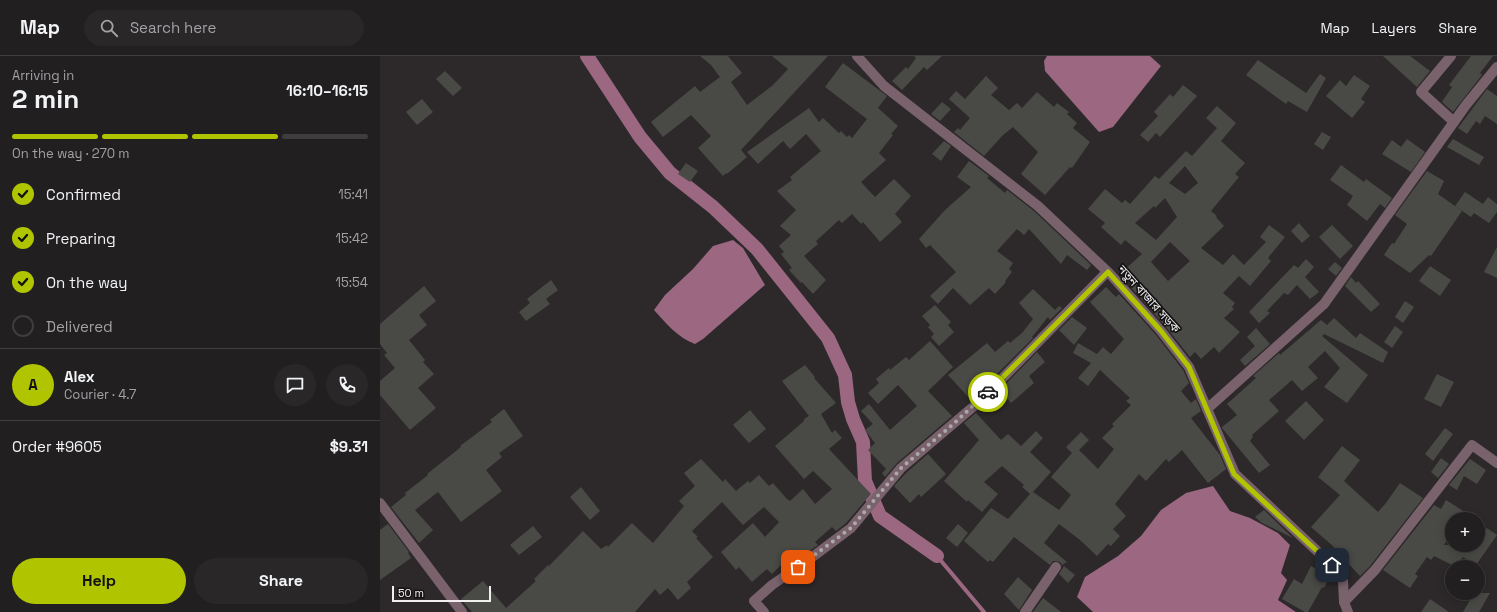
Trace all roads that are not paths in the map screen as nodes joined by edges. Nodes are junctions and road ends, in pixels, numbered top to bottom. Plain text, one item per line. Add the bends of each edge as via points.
1 (857, 56) edge
2 (1451, 56) edge
3 (1497, 67) edge
4 (1454, 122) junction
5 (1108, 272) junction
6 (1207, 408) junction
7 (1497, 463) edge
8 (380, 503) edge
9 (1056, 567) dead end
10 (1344, 602) junction
11 (462, 612) edge
12 (764, 612) edge
13 (1024, 612) edge
14 (1348, 612) edge

1 - 5 street, নতুন বাজার সড়ক via 884,86 1038,206
2 - 4 street via 1421,92
3 - 4 street
4 - 6 street via 1324,304
5 - 6 street, নতুন বাজার সড়ক via 1161,331 1189,367
5 - 12 street via 980,401 901,468 851,528 772,585 754,602
6 - 10 street, নতুন বাজার সড়ক via 1234,474 1332,565 1343,581
7 - 10 street via 1472,445 1375,570
8 - 11 street
9 - 13 street
10 - 14 street, নতুন বাজার সড়ক

